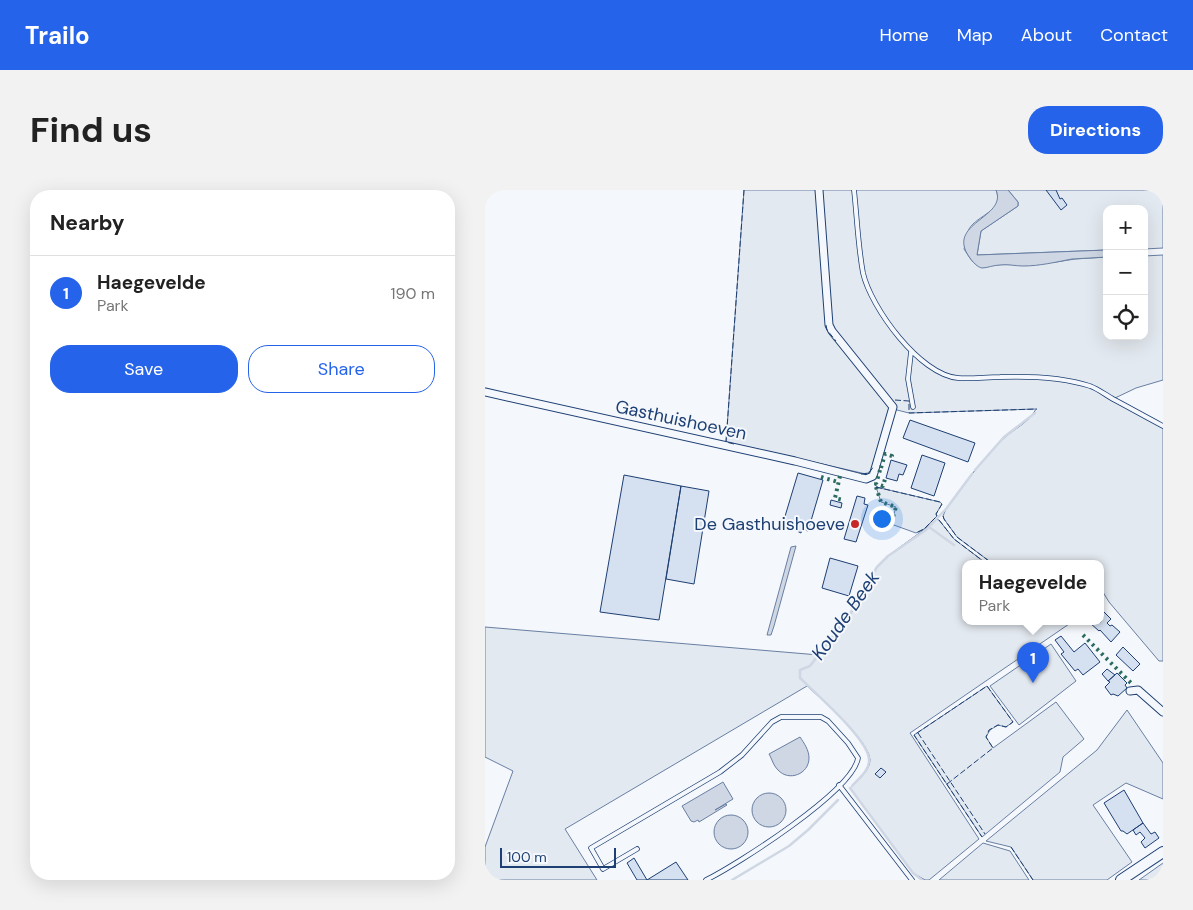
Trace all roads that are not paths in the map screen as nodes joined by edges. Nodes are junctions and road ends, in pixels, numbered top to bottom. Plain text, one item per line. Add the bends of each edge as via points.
1 (819, 190) edge
2 (854, 190) edge
3 (911, 351) junction
4 (485, 392) edge
5 (913, 407) dead end
6 (1163, 426) edge
7 (1130, 691) dead end
8 (1163, 712) edge
9 (839, 785) junction
10 (637, 849) dead end
11 (1163, 852) edge
12 (706, 880) edge
13 (912, 880) edge
14 (1121, 880) edge

1 - 4 street, Gasthuishoeven via 829,325 893,407 875,473 870,478
2 - 3 lane via 863,274 880,311
3 - 5 lane via 909,379
3 - 6 lane via 935,369 955,378 1019,376 1091,386
7 - 8 street via 1138,690
9 - 10 lane via 857,765 858,758 848,743 821,717 781,717 720,772 591,848 603,869
9 - 12 lane via 811,812 781,834
9 - 13 lane
11 - 14 street

